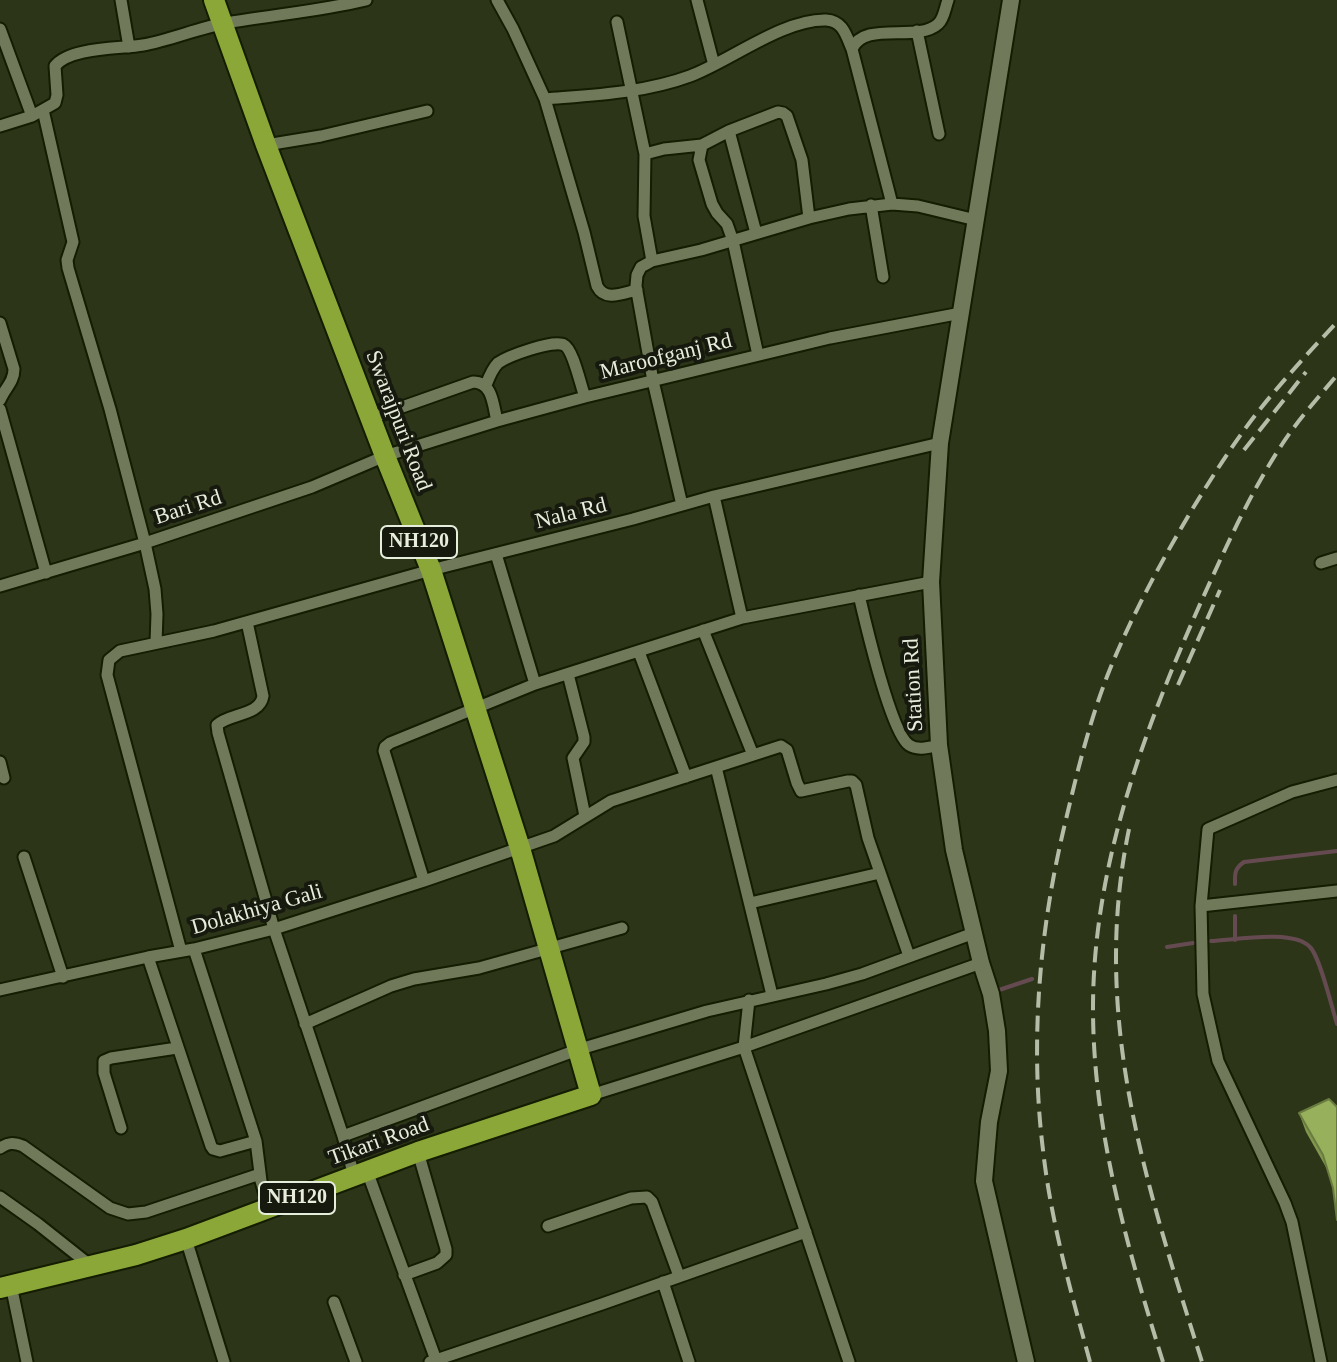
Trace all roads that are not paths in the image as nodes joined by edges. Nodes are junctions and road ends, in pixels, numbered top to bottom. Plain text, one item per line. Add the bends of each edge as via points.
1 (121, 0) edge
2 (214, 0) edge
3 (366, 0) edge
4 (497, 0) edge
5 (697, 0) edge
6 (948, 0) edge
7 (1011, 0) edge
8 (617, 22) dead end
9 (223, 23) junction
10 (0, 29) edge
11 (917, 31) junction
12 (129, 47) junction
13 (852, 49) junction
14 (714, 65) junction
15 (632, 91) junction
16 (545, 99) junction
17 (427, 111) dead end
18 (37, 113) junction
19 (0, 126) edge
20 (729, 131) junction
21 (939, 134) dead end
22 (266, 145) junction
23 (702, 145) junction
24 (645, 154) junction
25 (892, 204) junction
26 (871, 205) junction
27 (809, 218) junction
28 (976, 220) junction
29 (756, 233) junction
30 (733, 241) junction
31 (652, 261) junction
32 (883, 277) dead end
33 (637, 290) junction
34 (961, 313) junction
35 (0, 323) edge
36 (758, 355) junction
37 (653, 381) junction
38 (486, 385) junction
39 (585, 397) junction
40 (0, 400) edge
41 (0, 409) edge
42 (371, 418) junction
43 (497, 421) junction
44 (940, 443) junction
45 (385, 456) junction
46 (714, 496) junction
47 (682, 505) junction
48 (145, 543) junction
49 (496, 554) junction
50 (1337, 558) edge
51 (1321, 563) dead end
52 (431, 570) junction
53 (46, 573) junction
54 (931, 582) junction
55 (0, 586) edge
56 (859, 595) junction
57 (742, 618) junction
58 (247, 622) junction
59 (703, 630) junction
60 (156, 643) junction
61 (639, 652) junction
62 (568, 674) junction
63 (535, 684) junction
64 (474, 708) junction
65 (939, 745) junction
66 (753, 755) junction
67 (0, 762) edge
68 (716, 767) junction
69 (686, 777) junction
70 (4, 778) dead end
71 (1337, 780) edge
72 (585, 816) junction
73 (520, 848) junction
74 (24, 857) dead end
75 (880, 873) junction
76 (424, 881) junction
77 (1337, 891) edge
78 (750, 903) junction
79 (1201, 906) junction
80 (622, 928) dead end
81 (274, 929) junction
82 (974, 933) junction
83 (548, 948) junction
84 (194, 949) junction
85 (181, 951) junction
86 (909, 956) junction
87 (148, 957) junction
88 (981, 963) junction
89 (63, 977) junction
90 (0, 990) edge
91 (772, 995) junction
92 (749, 1000) junction
93 (305, 1024) junction
94 (744, 1047) junction
95 (177, 1048) junction
96 (577, 1050) junction
97 (591, 1095) junction
98 (121, 1128) dead end
99 (343, 1136) junction
100 (256, 1141) junction
101 (0, 1148) edge
102 (418, 1152) junction
103 (260, 1174) junction
104 (361, 1174) junction
105 (0, 1197) edge
106 (269, 1208) junction
107 (548, 1226) dead end
108 (806, 1232) junction
109 (186, 1239) junction
110 (91, 1266) junction
111 (404, 1275) junction
112 (679, 1276) junction
113 (663, 1282) junction
114 (5, 1286) edge
115 (334, 1302) dead end
116 (433, 1361) edge
117 (27, 1362) edge
118 (224, 1362) edge
119 (356, 1362) edge
120 (689, 1362) edge
121 (849, 1362) edge
122 (1026, 1362) edge
123 (1321, 1362) edge

1 - 12 street
2 - 9 highway, Swarajpuri Road / NH120
3 - 9 street
4 - 16 street
5 - 14 street
6 - 11 street via 937,25
7 - 28 street, Station Rd
8 - 15 street
9 - 12 street
9 - 22 highway, Swarajpuri Road / NH120
10 - 18 street
11 - 13 street via 874,34
11 - 21 street
12 - 18 street via 58,62 55,103
13 - 14 street via 838,23 809,22
13 - 25 street
14 - 15 street
15 - 16 street
15 - 24 street
16 - 33 street via 597,286 609,296
17 - 22 street
18 - 19 street
18 - 48 street via 73,242 68,268
20 - 23 street
20 - 27 street via 778,112 787,116 802,160
20 - 29 street
22 - 42 highway, Swarajpuri Road / NH120
23 - 24 street
23 - 30 street via 699,160 712,204
24 - 31 street via 644,216
25 - 26 street
25 - 28 street
26 - 27 street
26 - 32 street
27 - 29 street
28 - 34 street, Station Rd
29 - 30 street
30 - 31 street
30 - 36 street
31 - 33 street via 641,267
33 - 37 street
34 - 36 street, Maroofganj Rd
34 - 44 street, Station Rd
35 - 40 street via 14,369
36 - 37 street, Maroofganj Rd
37 - 39 street, Maroofganj Rd
37 - 47 street
38 - 39 street via 503,360 563,344
38 - 42 street via 473,382
38 - 43 street
39 - 43 street, Maroofganj Rd
41 - 53 street
42 - 45 highway, Swarajpuri Road / NH120
43 - 45 street, Maroofganj Rd
44 - 46 street, Nala Rd
44 - 54 street, Station Rd
45 - 48 street, Bari Rd via 312,487
45 - 52 highway, Swarajpuri Road / NH120
46 - 47 street, Nala Rd
46 - 57 street
47 - 49 street, Nala Rd
48 - 53 street, Bari Rd
48 - 60 street via 155,589
49 - 52 street, Nala Rd
49 - 63 street
50 - 51 street
52 - 58 street, Nala Rd
52 - 64 highway, Swarajpuri Road / NH120
53 - 55 street, Bari Rd
54 - 56 street
54 - 65 street, Station Rd
56 - 57 street
56 - 65 street via 883,688 903,740 919,749
57 - 59 street
58 - 60 street, Nala Rd
58 - 81 street via 262,702 217,725
59 - 61 street
59 - 66 street
60 - 85 street, Nala Rd via 120,651 109,660 107,675
61 - 62 street
61 - 69 street
62 - 63 street
62 - 72 street via 584,737 573,758
63 - 64 street
64 - 73 highway, Swarajpuri Road / NH120
64 - 76 street via 385,747
65 - 82 street, Station Rd via 954,850
66 - 68 street, Dolakhiya Gali
66 - 75 street, Dolakhiya Gali via 785,747 801,791 852,781
67 - 70 street
68 - 69 street, Dolakhiya Gali
68 - 78 street
69 - 72 street, Dolakhiya Gali via 611,801
71 - 79 street via 1292,792 1208,829
72 - 73 street, Dolakhiya Gali via 554,836
73 - 76 street, Dolakhiya Gali
73 - 83 highway, Swarajpuri Road / NH120
74 - 89 street
75 - 78 street
75 - 86 street
76 - 81 street, Dolakhiya Gali
77 - 79 street
78 - 91 street
79 - 123 street via 1203,994 1218,1061 1292,1222
80 - 83 street
81 - 84 street, Dolakhiya Gali
81 - 93 street
82 - 86 street
82 - 88 street, Station Rd
83 - 93 street via 391,986
83 - 96 highway, Swarajpuri Road / NH120
84 - 85 street, Dolakhiya Gali
84 - 100 street
85 - 87 street, Dolakhiya Gali
86 - 91 street via 862,974
87 - 89 street, Dolakhiya Gali
87 - 95 street
88 - 94 street
88 - 122 street, Station Rd via 991,994 999,1071 984,1181
89 - 90 street, Dolakhiya Gali
91 - 92 street
92 - 94 street
92 - 96 street
93 - 99 street
94 - 97 street
94 - 108 street
95 - 98 street via 104,1061
95 - 100 street via 213,1149
96 - 97 highway, Swarajpuri Road / NH120
96 - 99 street
97 - 102 highway, Tikari Road / NH120
99 - 104 street
100 - 103 street
101 - 103 street via 23,1146 110,1208 128,1214
102 - 104 highway, Tikari Road / NH120
102 - 111 street via 446,1255
103 - 106 street
104 - 106 highway, Tikari Road / NH120
104 - 111 street
105 - 110 street
106 - 109 highway, Tikari Road / NH120
107 - 112 street via 647,1197
108 - 112 street
108 - 121 street
109 - 110 highway, Tikari Road / NH120
109 - 118 street
110 - 114 highway, Tikari Road / NH120
111 - 116 street
112 - 113 street
113 - 116 street
113 - 120 street
114 - 117 street
115 - 119 street

